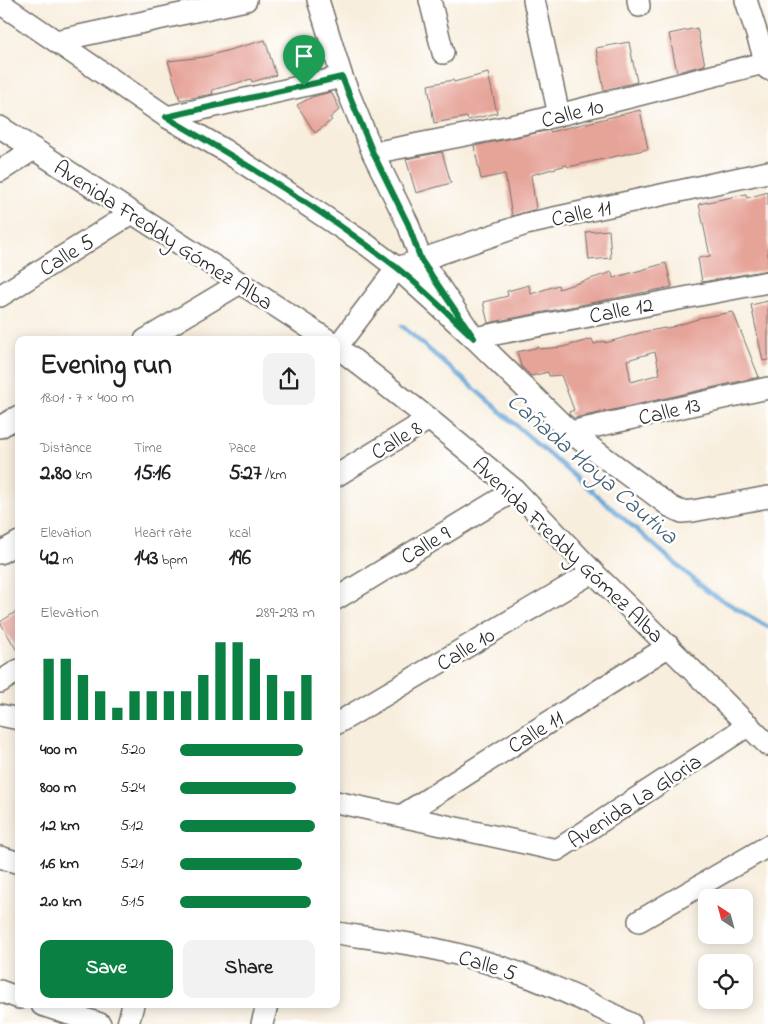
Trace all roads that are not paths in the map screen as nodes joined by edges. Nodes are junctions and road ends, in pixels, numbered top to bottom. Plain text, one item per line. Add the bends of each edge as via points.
1 (246, 0) edge
2 (318, 0) edge
3 (430, 0) edge
4 (534, 0) edge
5 (746, 0) edge
6 (0, 4) edge
7 (56, 41) junction
8 (443, 53) dead end
9 (767, 65) edge
10 (342, 77) junction
11 (559, 115) junction
12 (166, 117) junction
13 (0, 127) edge
14 (34, 149) junction
15 (373, 153) junction
16 (0, 170) edge
17 (768, 172) edge
18 (132, 213) junction
19 (421, 260) junction
20 (398, 268) junction
21 (768, 282) edge
22 (240, 283) junction
23 (0, 296) edge
24 (152, 336) edge
25 (321, 336) edge
26 (474, 338) junction
27 (340, 339) edge
28 (340, 349) edge
29 (768, 388) edge
30 (15, 418) edge
31 (430, 419) junction
32 (0, 427) edge
33 (570, 432) junction
34 (340, 474) edge
35 (514, 490) junction
36 (768, 497) edge
37 (15, 544) edge
38 (0, 553) edge
39 (594, 572) junction
40 (340, 597) edge
41 (669, 646) junction
42 (15, 673) edge
43 (0, 682) edge
44 (0, 715) edge
45 (15, 718) edge
46 (340, 722) edge
47 (749, 725) junction
48 (768, 745) edge
49 (340, 803) edge
50 (401, 816) junction
51 (768, 846) edge
52 (0, 857) edge
53 (15, 861) edge
54 (639, 921) dead end
55 (340, 934) edge
56 (0, 992) edge
57 (15, 997) edge
58 (51, 1008) edge
59 (132, 1008) edge
60 (266, 1008) edge
61 (100, 1024) edge
62 (128, 1024) edge
63 (262, 1024) edge
64 (632, 1024) edge

1 - 7 street
2 - 10 street
3 - 8 street
4 - 11 street
5 - 9 street
6 - 7 street
7 - 12 street
9 - 11 street, Calle 10
10 - 12 street
10 - 15 street
11 - 15 street, Calle 10
12 - 20 street via 287,191
13 - 14 street, Avenida Freddy Gómez Alba
14 - 16 street
14 - 18 street, Avenida Freddy Gómez Alba
15 - 19 street via 408,224
17 - 19 street, Calle 11 via 526,224
18 - 22 street, Avenida Freddy Gómez Alba
18 - 23 street, Calle 5
19 - 20 street, Calle 11
19 - 26 street
20 - 26 street
20 - 27 street
21 - 26 street, Calle 12
22 - 24 street
22 - 25 street, Avenida Freddy Gómez Alba
26 - 33 street
28 - 31 street, Avenida Freddy Gómez Alba
29 - 33 street, Calle 13
30 - 32 street
31 - 34 street, Calle 8
31 - 35 street, Avenida Freddy Gómez Alba
33 - 36 street via 682,512
35 - 39 street, Avenida Freddy Gómez Alba
35 - 40 street, Calle 9
37 - 38 street
39 - 41 street, Avenida Freddy Gómez Alba
39 - 46 street, Calle 10
41 - 47 street, Avenida Freddy Gómez Alba
41 - 50 street, Calle 11
42 - 43 street
44 - 45 street
47 - 48 street, Avenida Freddy Gómez Alba
47 - 50 street, Avenida La Gloria via 557,850
49 - 50 street, Avenida La Gloria
51 - 54 street
52 - 53 street
55 - 64 street, Calle 5 via 440,950 494,965 546,983
56 - 57 street
58 - 61 street
59 - 62 street
60 - 63 street

